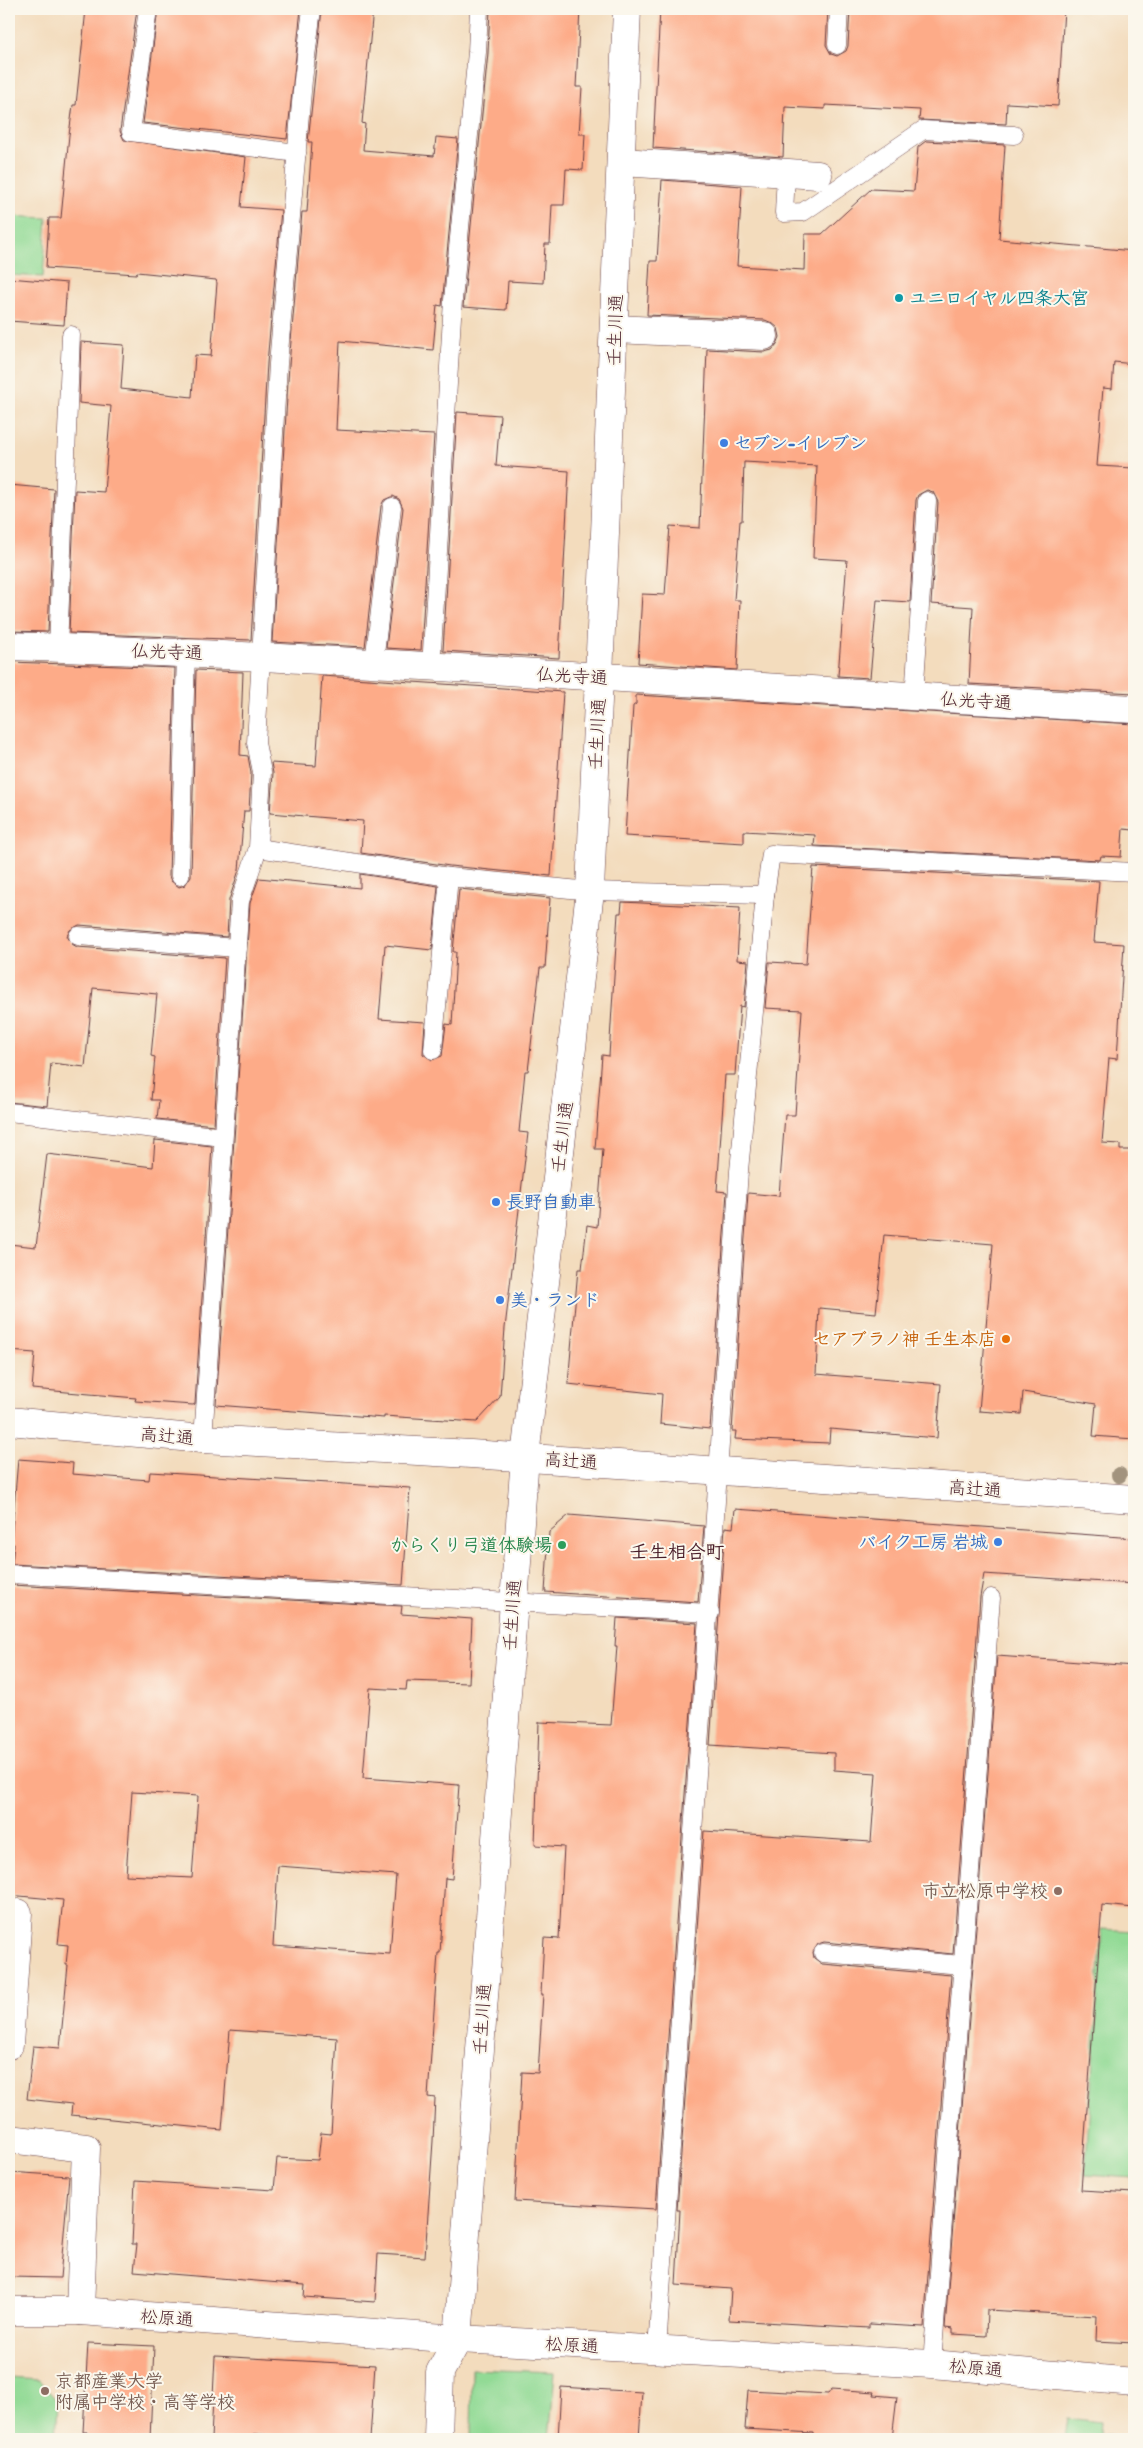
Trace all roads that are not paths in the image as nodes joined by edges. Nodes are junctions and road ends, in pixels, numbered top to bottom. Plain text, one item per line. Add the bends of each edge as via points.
1 (148, 9) edge
2 (312, 9) edge
3 (479, 9) edge
4 (627, 9) edge
5 (839, 9) edge
6 (837, 46) dead end
7 (1014, 135) dead end
8 (297, 153) junction
9 (622, 162) junction
10 (786, 174) junction
11 (818, 175) dead end
12 (615, 328) junction
13 (71, 335) dead end
14 (764, 336) dead end
15 (927, 501) dead end
16 (392, 507) dead end
17 (9, 646) edge
18 (58, 648) junction
19 (186, 652) junction
20 (260, 656) junction
21 (374, 663) junction
22 (431, 668) junction
23 (600, 677) junction
24 (914, 697) junction
25 (1134, 709) edge
26 (258, 848) junction
27 (1134, 872) edge
28 (180, 876) dead end
29 (449, 877) junction
30 (590, 891) junction
31 (765, 895) junction
32 (78, 936) dead end
33 (237, 948) junction
34 (432, 1050) dead end
35 (9, 1112) edge
36 (223, 1137) junction
37 (9, 1421) edge
38 (203, 1439) junction
39 (525, 1457) junction
40 (720, 1472) junction
41 (1134, 1499) edge
42 (9, 1574) edge
43 (991, 1598) dead end
44 (513, 1601) junction
45 (710, 1613) junction
46 (18, 1913) dead end
47 (823, 1953) dead end
48 (962, 1965) junction
49 (9, 2045) edge
50 (9, 2139) edge
51 (9, 2311) edge
52 (80, 2311) junction
53 (458, 2339) junction
54 (657, 2349) junction
55 (932, 2364) junction
56 (1134, 2382) edge
57 (438, 2439) edge

1 - 8 lane via 131,132
2 - 8 lane
3 - 22 lane via 453,300
4 - 9 street, 壬生川通
5 - 6 lane
7 - 10 lane via 923,130 803,212 784,213
8 - 20 lane via 278,364
9 - 10 street
9 - 12 street, 壬生川通
10 - 11 street
12 - 14 street
12 - 23 street, 壬生川通
13 - 18 lane
15 - 24 lane
16 - 21 lane
17 - 18 street, 仏光寺通
18 - 19 street, 仏光寺通
19 - 20 street, 仏光寺通
19 - 28 lane
20 - 21 street, 仏光寺通
20 - 26 lane via 256,743 262,772
21 - 22 street, 仏光寺通
22 - 23 street, 仏光寺通
23 - 24 street, 仏光寺通
23 - 30 street, 壬生川通
24 - 25 street, 仏光寺通
26 - 29 lane
26 - 33 lane via 240,901
27 - 31 lane via 771,854
29 - 30 lane
29 - 34 lane
30 - 31 lane
30 - 39 street, 壬生川通
31 - 40 lane via 740,1171
32 - 33 lane
33 - 36 lane
35 - 36 lane
36 - 38 lane
37 - 38 street, 高辻通
38 - 39 street, 高辻通
39 - 40 street, 高辻通
39 - 44 street, 壬生川通
40 - 41 street, 高辻通
40 - 45 lane
42 - 44 lane
43 - 48 lane
44 - 45 lane
44 - 53 street, 壬生川通
45 - 54 lane
46 - 49 street
47 - 48 lane
48 - 55 lane
50 - 52 street via 86,2148
51 - 52 street, 松原通
52 - 53 street, 松原通
53 - 54 street, 松原通
53 - 57 street, 壬生川通 via 440,2372
54 - 55 street, 松原通
55 - 56 street, 松原通

